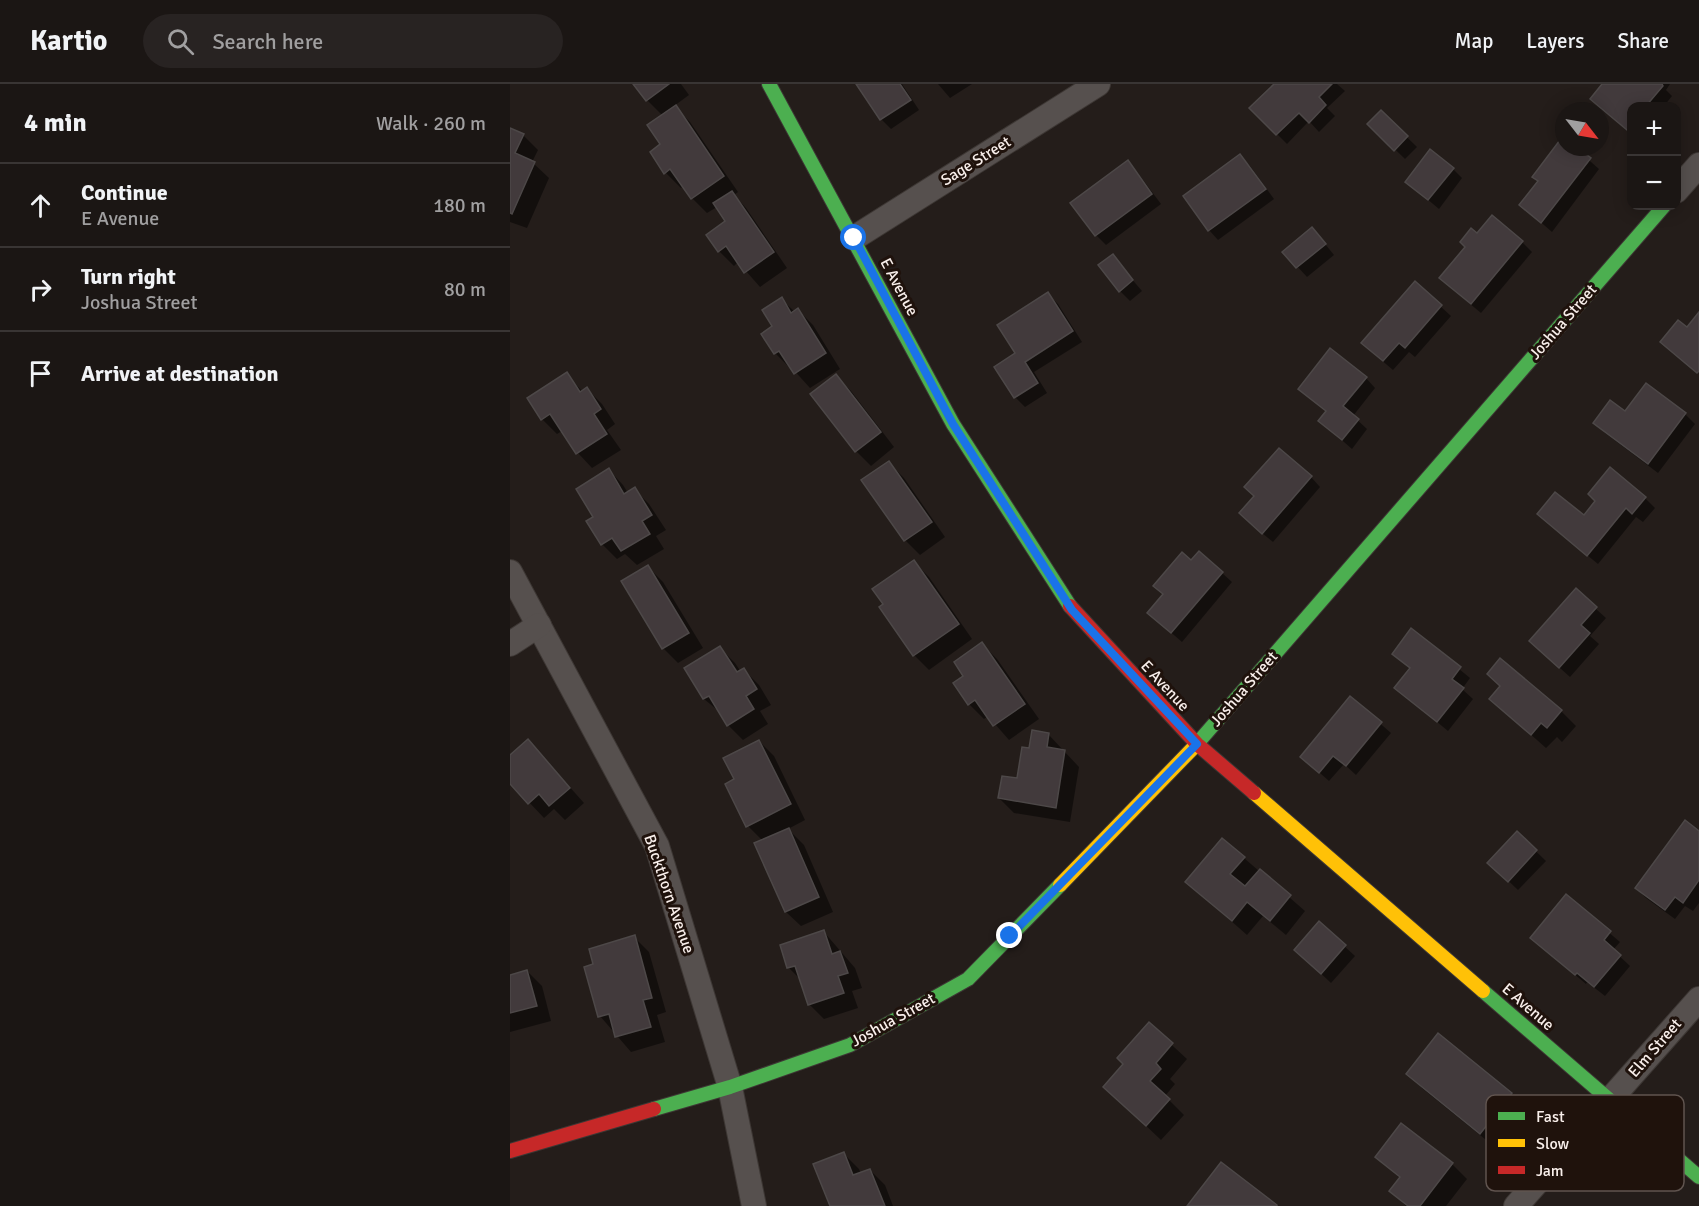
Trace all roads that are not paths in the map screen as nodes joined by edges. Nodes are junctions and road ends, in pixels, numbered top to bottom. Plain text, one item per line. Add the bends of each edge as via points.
1 (769, 84) edge
2 (1098, 84) edge
3 (1699, 165) edge
4 (1681, 186) edge
5 (1661, 210) edge
6 (854, 238) junction
7 (510, 572) edge
8 (539, 625) junction
9 (510, 644) edge
10 (1197, 744) junction
11 (1699, 999) edge
12 (730, 1087) junction
13 (1604, 1095) edge
14 (1614, 1095) edge
15 (510, 1150) edge
16 (1684, 1164) edge
17 (1699, 1177) edge
18 (1529, 1191) edge
19 (754, 1206) edge
20 (1516, 1206) edge

1 - 6 street, E Avenue
2 - 6 street, Sage Street
3 - 4 street
5 - 10 street, Joshua Street
6 - 10 street, E Avenue via 953,424 1072,610
7 - 8 street, Buckthorn Avenue
8 - 9 street
8 - 12 street, Buckthorn Avenue via 657,846
10 - 12 street, Joshua Street via 968,979 850,1045
10 - 13 street, E Avenue
11 - 14 street, Elm Street
12 - 15 street, Joshua Street
12 - 19 street, Buckthorn Avenue
16 - 17 street, E Avenue
18 - 20 street, Elm Street

